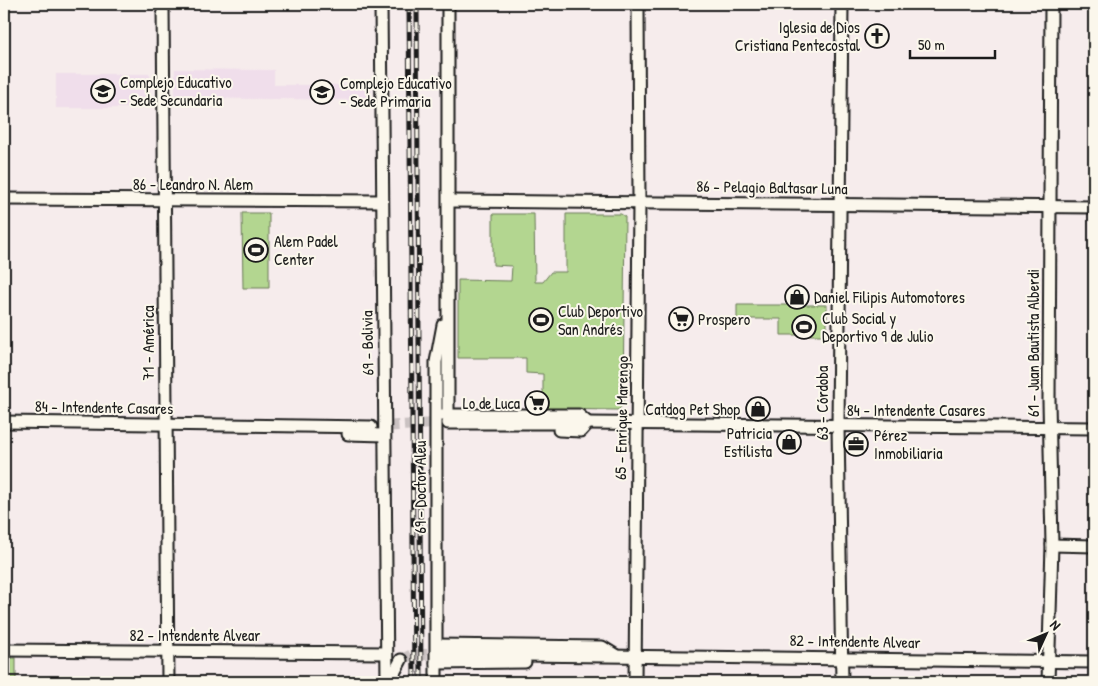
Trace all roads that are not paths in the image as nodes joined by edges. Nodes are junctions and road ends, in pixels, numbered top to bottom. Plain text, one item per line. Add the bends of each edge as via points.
1 (163, 4) edge
2 (381, 4) edge
3 (448, 4) edge
4 (638, 4) edge
5 (842, 4) edge
6 (1051, 4) edge
7 (4, 199) edge
8 (163, 200) junction
9 (382, 200) junction
10 (449, 201) junction
11 (639, 202) junction
12 (839, 204) junction
13 (1049, 207) junction
14 (1094, 207) edge
15 (448, 293) junction
16 (436, 415) junction
17 (384, 419) junction
18 (448, 419) junction
19 (4, 422) edge
20 (588, 423) junction
21 (165, 424) junction
22 (637, 424) junction
23 (204, 425) junction
24 (838, 426) junction
25 (371, 427) tunnel mouth
26 (1050, 428) junction
27 (1094, 428) edge
28 (436, 429) junction
29 (384, 435) junction
30 (1052, 545) junction
31 (1094, 546) edge
32 (4, 650) edge
33 (168, 651) junction
34 (386, 653) junction
35 (438, 654) junction
36 (615, 655) junction
37 (635, 655) junction
38 (842, 657) junction
39 (401, 660) dead end
40 (1048, 661) junction
41 (1094, 662) edge
42 (168, 682) edge
43 (387, 682) edge
44 (394, 682) edge
45 (436, 682) edge
46 (635, 682) edge
47 (842, 682) edge
48 (1048, 682) edge

1 - 8 street, 71 - América
2 - 9 street, 69 - Bolivia
3 - 10 street, 69 - Doctor Aleu
4 - 11 street, 65 - Enrique Marengo
5 - 12 street, 63 - Córdoba
6 - 13 street, 61 - Juan Bautista Alberdi
7 - 8 street, 86 - Leandro N. Alem
8 - 9 street, 86 - Leandro N. Alem
8 - 21 street, 71 - América
9 - 17 street, 69 - Bolivia
10 - 11 street, 86 - Pelagio Baltasar Luna
10 - 15 street, 69 - Doctor Aleu
11 - 12 street, 86 - Pelagio Baltasar Luna
11 - 22 street, 65 - Enrique Marengo
12 - 13 street, 86 - Pelagio Baltasar Luna
12 - 24 street, 63 - Córdoba
13 - 14 street, 86 - Pelagio Baltasar Luna
13 - 26 street, 61 - Juan Bautista Alberdi
15 - 16 street, 69 - Doctor Aleu via 436,362
15 - 18 street, 69 - Doctor Aleu
16 - 18 street, 84 - Intendente Casares
16 - 28 street, 69 - Doctor Aleu
17 - 23 street, 84 - Intendente Casares via 226,418
17 - 29 street, 69 - Bolivia
18 - 20 street, 84 - Intendente Casares
19 - 21 street, 84 - Intendente Casares
20 - 22 street, 84 - Intendente Casares
20 - 28 street, 84 - Intendente Casares via 581,431
21 - 23 street, 84 - Intendente Casares
21 - 33 street, 71 - América
22 - 24 street, 84 - Intendente Casares
22 - 37 street, 65 - Enrique Marengo
23 - 25 street, 84 - Intendente Casares
23 - 29 street, 84 - Intendente Casares via 227,431
24 - 26 street, 84 - Intendente Casares
24 - 38 street, 63 - Córdoba
26 - 27 street, 84 - Intendente Casares
26 - 30 street, 61 - Juan Bautista Alberdi
28 - 35 street, 69 - Doctor Aleu
29 - 34 street, 69 - Bolivia
30 - 31 street
30 - 40 street, 61 - Juan Bautista Alberdi
32 - 33 street, 82 - Intendente Alvear
33 - 34 street, 82 - Intendente Alvear
33 - 42 street, 71 - América
34 - 43 street, 69 - Bolivia
35 - 36 street, 82 - Intendente Alvear via 603,662
35 - 36 street, 82 - Intendente Alvear via 602,647
35 - 45 street, 69 - Doctor Aleu
36 - 37 street, 82 - Intendente Alvear
37 - 38 street, 82 - Intendente Alvear
37 - 46 street, 65 - Enrique Marengo
38 - 40 street, 82 - Intendente Alvear
38 - 47 street, 63 - Córdoba
39 - 44 street via 394,672
40 - 41 street, 82 - Intendente Alvear
40 - 48 street, 61 - Juan Bautista Alberdi

